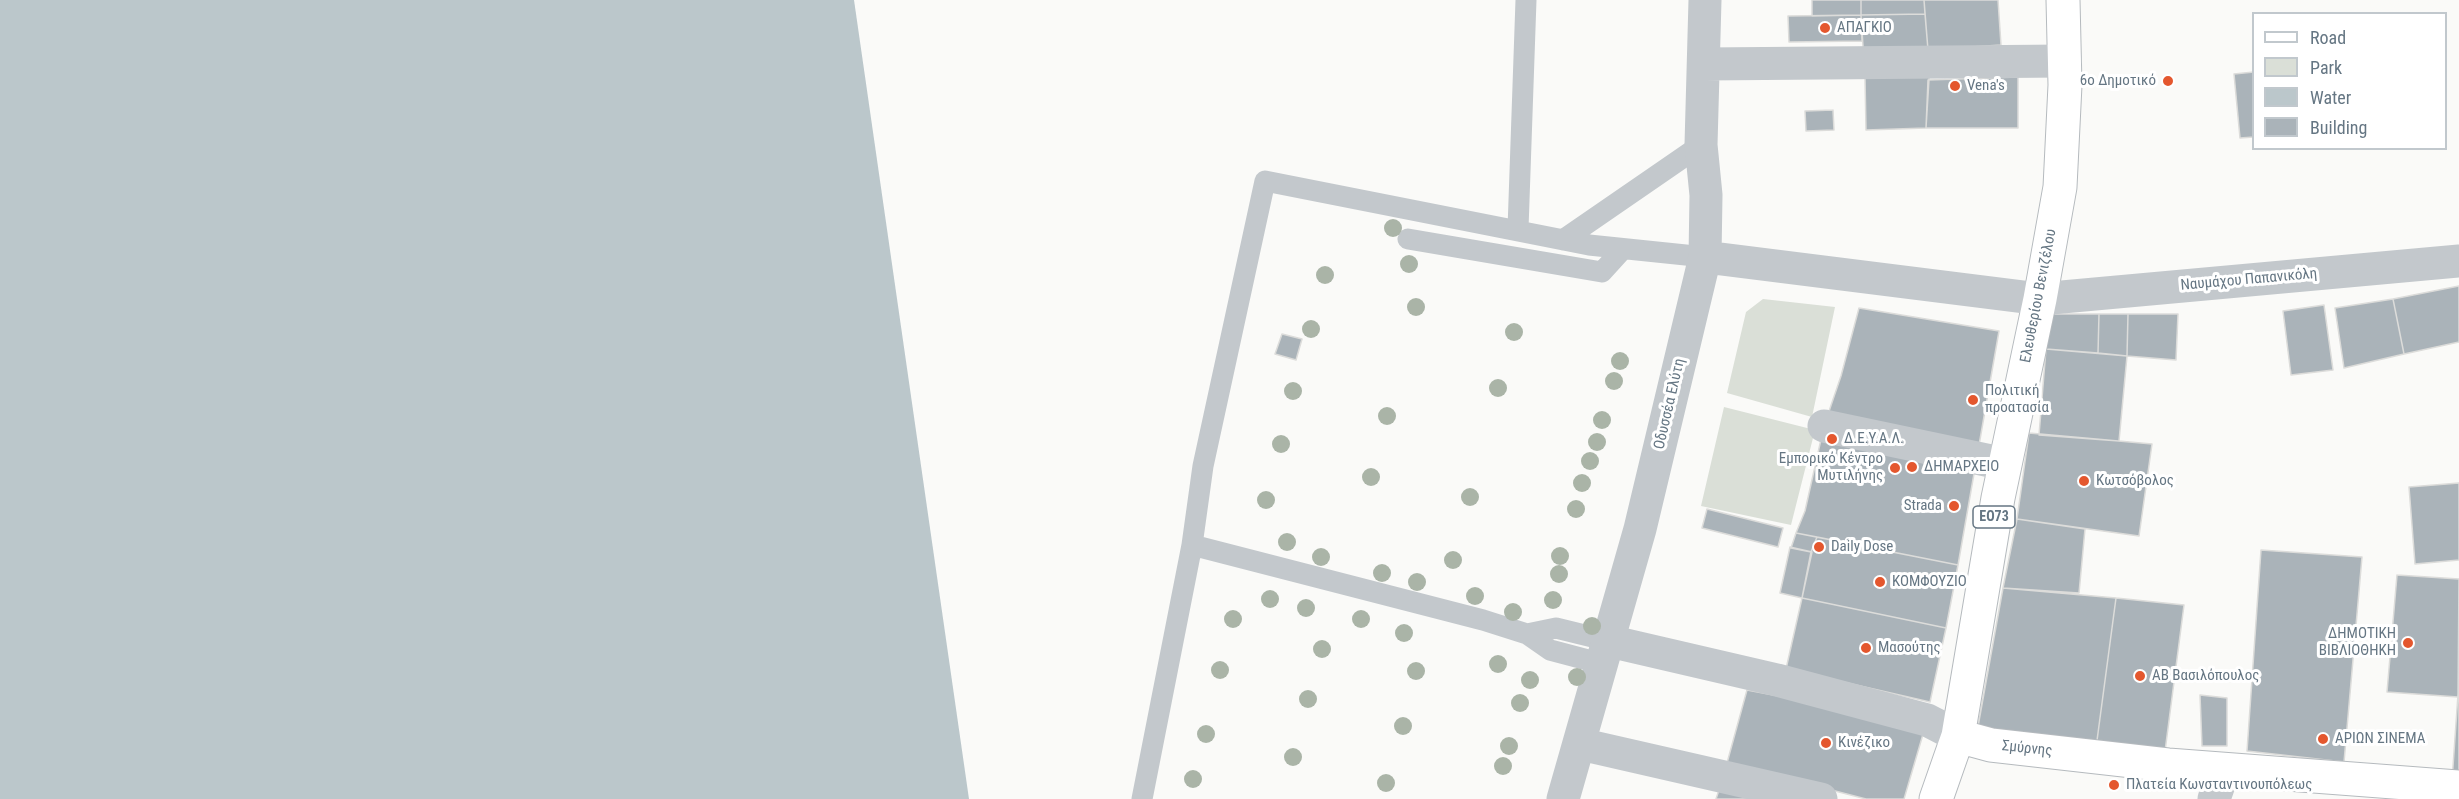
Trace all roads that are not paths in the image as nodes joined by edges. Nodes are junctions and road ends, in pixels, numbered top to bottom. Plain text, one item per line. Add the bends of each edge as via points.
1 (1526, 0) edge
2 (1705, 0) edge
3 (2063, 0) edge
4 (2064, 61) junction
5 (1704, 64) junction
6 (1701, 145) junction
7 (1442, 214) junction
8 (1518, 229) junction
9 (1563, 240) junction
10 (1622, 250) junction
11 (1705, 257) junction
12 (2459, 261) edge
13 (2040, 299) junction
14 (1824, 426) dead end
15 (2005, 464) junction
16 (1192, 545) junction
17 (1606, 652) junction
18 (1958, 736) junction
19 (1580, 744) junction
20 (2219, 784) edge
21 (2459, 787) edge
22 (1142, 799) edge
23 (1563, 799) edge
24 (1821, 799) edge
25 (1936, 799) edge

1 - 8 lane
2 - 5 street, Οδυσσέα Ελύτη
3 - 4 main road, Ελευθερίου Βενιζέλου / ΕΟ73
4 - 5 street
4 - 13 main road, Ελευθερίου Βενιζέλου / ΕΟ73 via 2060,187
5 - 6 street, Οδυσσέα Ελύτη
6 - 9 lane
6 - 11 street, Οδυσσέα Ελύτη via 1706,195
7 - 8 lane
7 - 10 lane via 1408,239 1602,272
7 - 16 lane via 1265,181 1203,466
8 - 9 lane
9 - 10 lane
10 - 11 lane
11 - 13 street, Ναυμάχου Παπανικόλη
11 - 17 street, Οδυσσέα Ελύτη via 1640,529
12 - 13 street, Ναυμάχου Παπανικόλη
13 - 15 main road, Ελευθερίου Βενιζέλου / ΕΟ73
14 - 15 street
15 - 18 main road, Ελευθερίου Βενιζέλου / ΕΟ73
16 - 17 lane via 1527,634 1556,628
16 - 22 lane
17 - 18 street, Σμύρνης via 1777,680 1927,720
17 - 19 street, Οδυσσέα Ελύτη
18 - 20 main road, Σμύρνης
18 - 25 main road, Ελευθερίου Βενιζέλου / ΕΟ73
19 - 23 street, Οδυσσέα Ελύτη
19 - 24 street
20 - 21 main road, Σμύρνης

